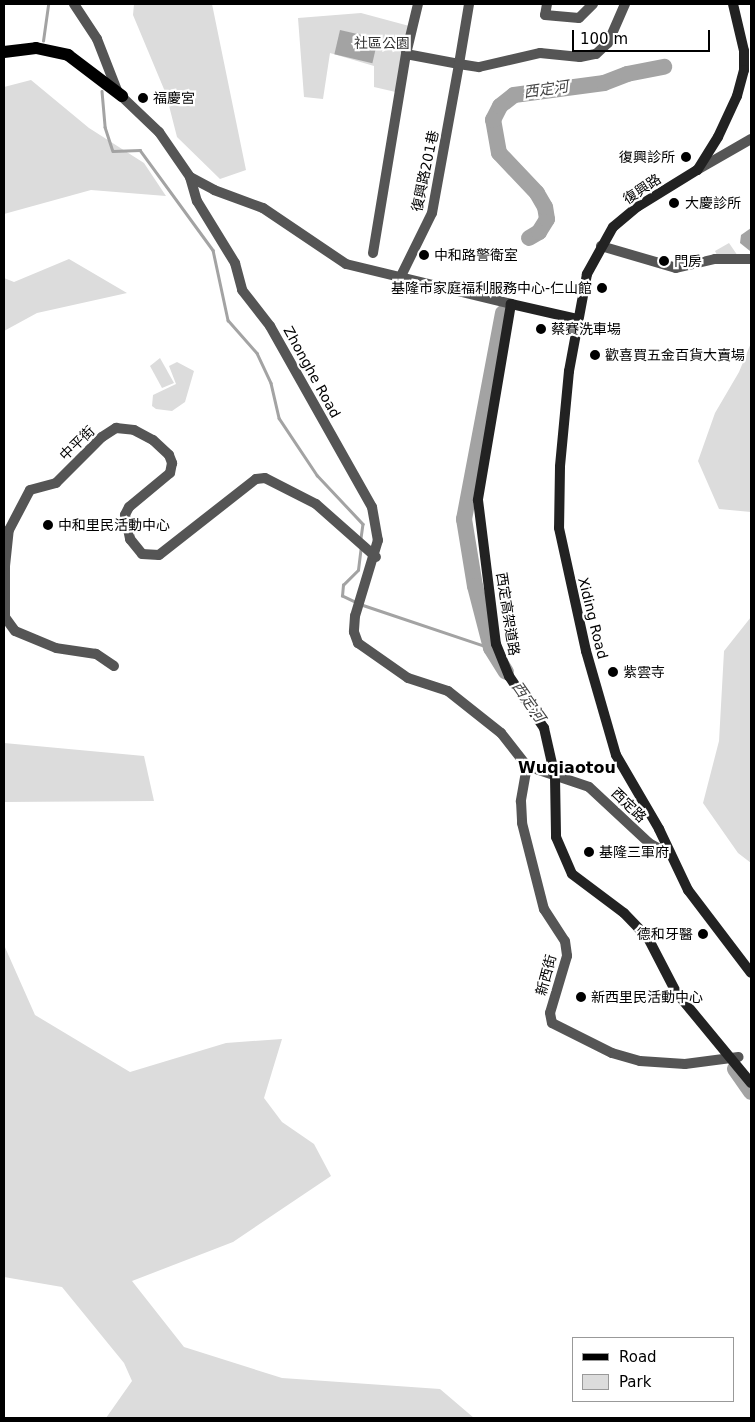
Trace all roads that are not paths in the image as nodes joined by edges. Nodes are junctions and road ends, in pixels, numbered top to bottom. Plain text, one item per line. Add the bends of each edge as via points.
1 (74, 4) edge
2 (418, 4) edge
3 (469, 4) edge
4 (547, 4) edge
5 (593, 4) edge
6 (625, 4) edge
7 (732, 4) edge
8 (4, 52) edge
9 (406, 54) junction
10 (458, 64) junction
11 (95, 75) junction
12 (112, 77) junction
13 (122, 96) junction
14 (751, 139) edge
15 (697, 170) junction
16 (190, 178) junction
17 (214, 190) junction
18 (197, 201) junction
19 (601, 246) junction
20 (373, 253) dead end
21 (751, 259) edge
22 (400, 278) junction
23 (511, 304) junction
24 (577, 319) junction
25 (377, 526) junction
26 (358, 539) junction
27 (376, 557) junction
28 (114, 666) dead end
29 (527, 766) junction
30 (551, 776) junction
31 (671, 855) junction
32 (751, 973) edge
33 (739, 1056) dead end
34 (751, 1083) edge

1 - 12 street, Zhonghe Road via 97,39
2 - 9 street
3 - 10 street, 復興路201巷
4 - 5 street via 545,16 579,18
6 - 10 street via 608,43 596,54 580,57 540,53 479,67
7 - 15 street, 復興路 via 744,51 742,82 718,137
8 - 11 main road via 52,50 68,55
9 - 10 street
9 - 20 street
10 - 22 street, 復興路201巷 via 432,213
11 - 12 main road via 107,79
11 - 13 main road
12 - 13 street, Zhonghe Road
13 - 16 street, Zhonghe Road via 159,132
14 - 15 street
15 - 19 street, 復興路 via 637,207 613,227
16 - 17 street, Zhonghe Road
16 - 18 street, Zhonghe Road
17 - 18 street via 201,191
17 - 22 street, Zhonghe Road via 263,208 346,264
18 - 25 street, Zhonghe Road via 235,263 242,290 270,326 368,500
19 - 21 street via 676,268 716,259
19 - 24 street, 復興路 via 587,274
22 - 23 street, Zhonghe Road
23 - 24 street, Zhonghe Road
23 - 30 street, 西定高架道路 via 478,500 501,662 544,728
24 - 31 street, Xiding Road via 560,467 561,546 616,755
25 - 26 street via 374,535
25 - 27 street, Zhonghe Road
26 - 27 street, 中平街
26 - 28 street, 中平街 via 316,504 265,478 256,479 159,556 142,554 130,539 125,515 129,507 170,473 172,463 169,455 153,440 134,430 116,428 102,437 56,483 30,490 9,530 4,610 7,622 15,631 56,648 96,654
27 - 29 street, Zhonghe Road via 358,606 354,629 358,642 408,678 448,691 502,733
29 - 30 street
29 - 33 street, 新西街 via 521,801 522,823 544,909 565,941 567,956 550,1013 552,1023 612,1053 640,1061 685,1064
30 - 31 street, 西定路 via 597,793 649,843
30 - 34 street, 西定高架道路 via 556,837 572,874 624,913 648,938 676,992
31 - 32 street, Xiding Road via 688,890

